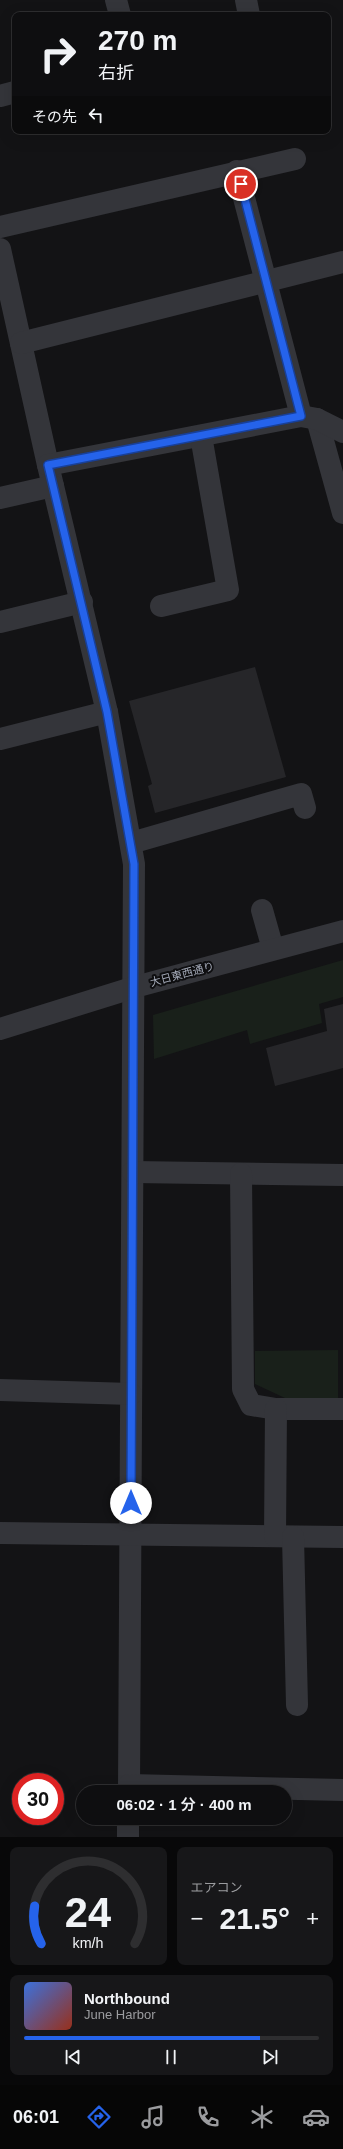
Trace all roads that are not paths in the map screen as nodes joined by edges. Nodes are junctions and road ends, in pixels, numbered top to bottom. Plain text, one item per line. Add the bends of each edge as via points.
1 (116, 0) edge
2 (246, 0) edge
3 (119, 12) edge
4 (248, 12) edge
5 (12, 93) edge
6 (0, 96) edge
7 (296, 158) dead end
8 (237, 171) junction
9 (0, 227) edge
10 (0, 248) edge
11 (343, 262) edge
12 (266, 280) junction
13 (6, 301) edge
14 (21, 343) junction
15 (309, 418) junction
16 (343, 432) edge
17 (200, 436) junction
18 (51, 475) junction
19 (0, 498) edge
20 (343, 513) edge
21 (82, 602) junction
22 (161, 606) dead end
23 (0, 622) edge
24 (107, 712) junction
25 (0, 739) edge
26 (305, 808) dead end
27 (132, 843) junction
28 (262, 910) dead end
29 (343, 930) edge
30 (273, 949) junction
31 (135, 987) junction
32 (0, 1029) edge
33 (133, 1172) junction
34 (241, 1174) junction
35 (343, 1175) edge
36 (0, 1390) edge
37 (132, 1394) junction
38 (276, 1409) junction
39 (343, 1409) edge
40 (0, 1533) edge
41 (130, 1535) junction
42 (284, 1536) junction
43 (343, 1538) edge
44 (296, 1705) dead end
45 (129, 1785) edge
46 (292, 1790) edge
47 (343, 1790) edge
48 (128, 1825) edge
49 (128, 1837) edge

1 - 3 street
2 - 4 street
5 - 6 street
7 - 8 street
8 - 9 street
8 - 12 street
10 - 13 street
11 - 12 street
12 - 14 street
12 - 15 street
13 - 14 street
14 - 18 street
15 - 16 street
15 - 17 street
15 - 20 street
17 - 18 street
17 - 22 street via 228,590
18 - 19 street
18 - 21 street
21 - 23 street
21 - 24 street
24 - 25 street
24 - 27 street
26 - 27 street via 301,794
27 - 31 street
28 - 30 street
29 - 30 street, 大日東西通り
30 - 31 street, 大日東西通り
31 - 32 street, 大日東西通り
31 - 33 street
33 - 34 street
33 - 37 street
34 - 35 street
34 - 38 street via 243,1389 251,1405
36 - 37 street
37 - 41 street
38 - 39 street
38 - 42 street
40 - 41 street
41 - 42 street
41 - 45 street
42 - 43 street
42 - 44 street
46 - 47 street
48 - 49 street

